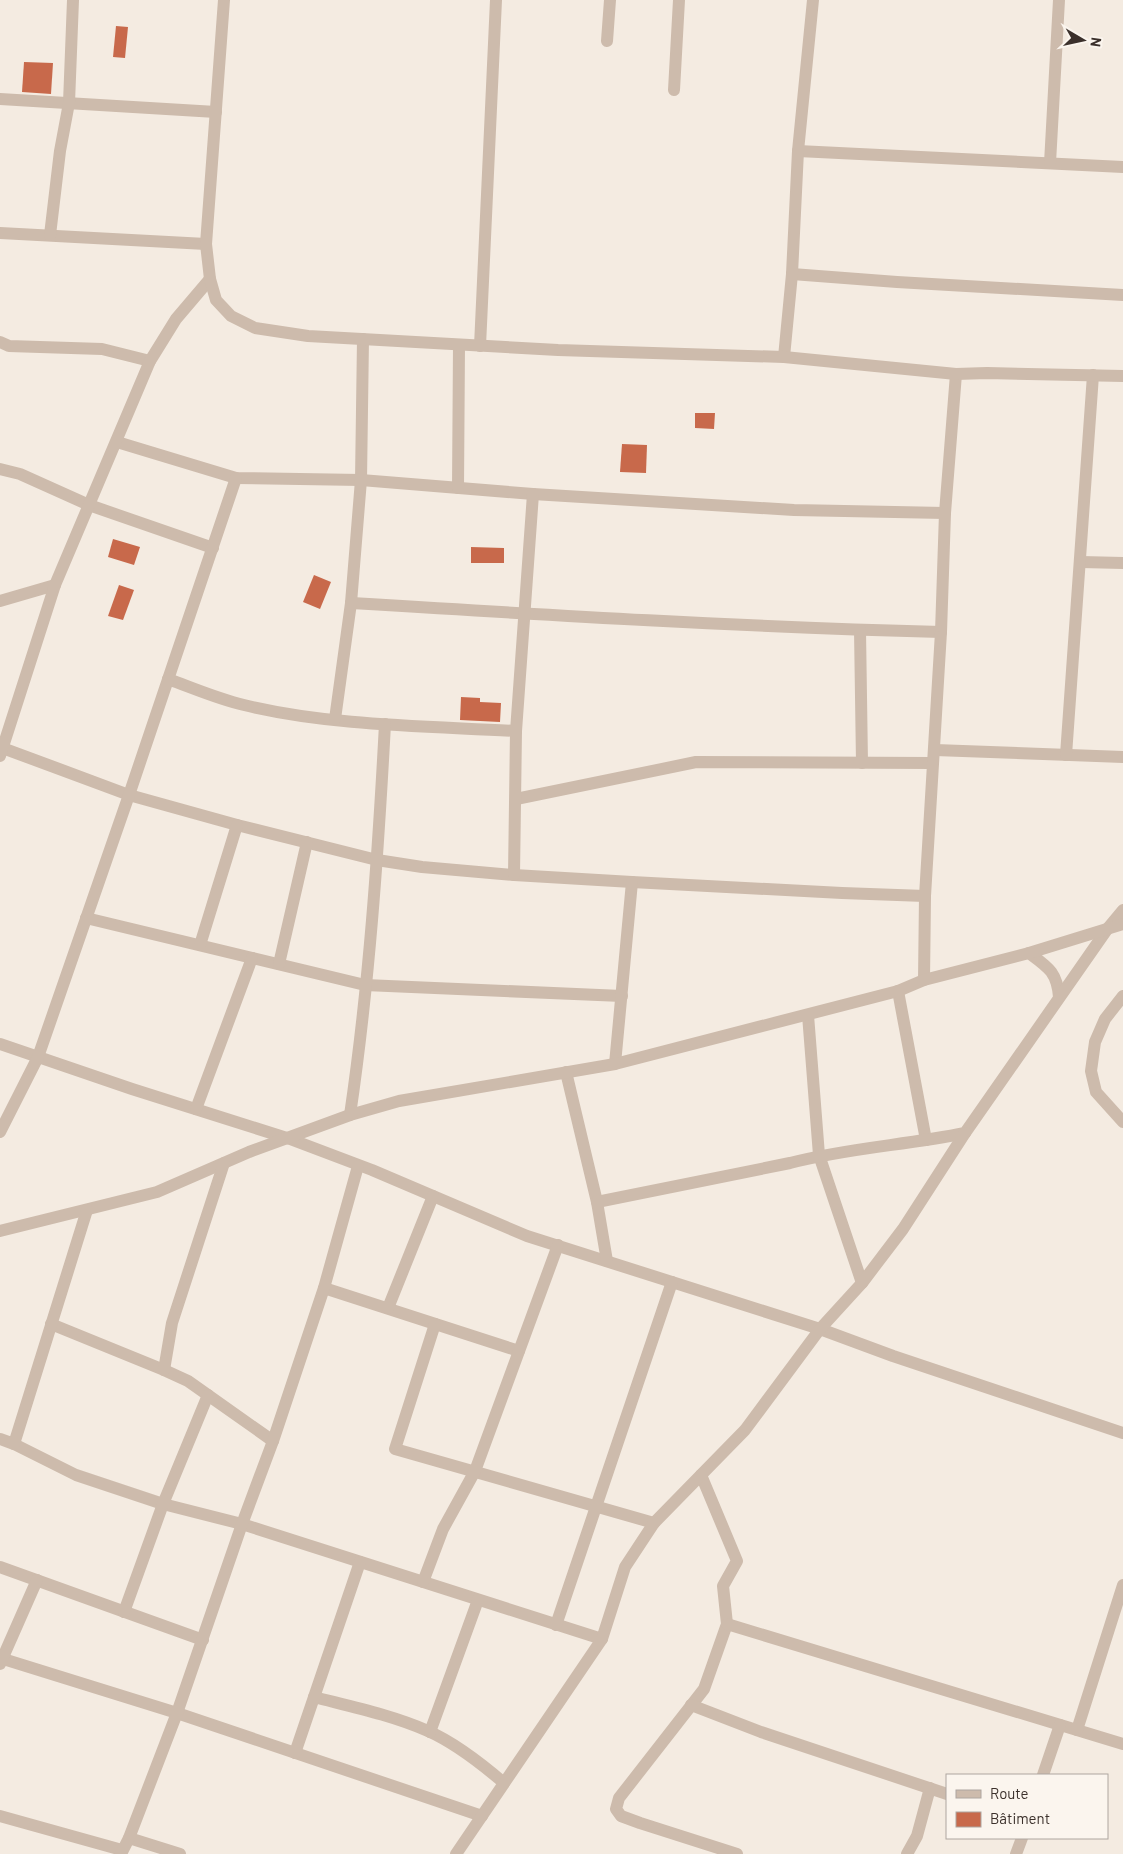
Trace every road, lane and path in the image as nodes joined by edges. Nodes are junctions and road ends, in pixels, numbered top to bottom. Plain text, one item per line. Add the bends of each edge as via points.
1 (74, 0) edge
2 (224, 0) edge
3 (496, 0) edge
4 (610, 0) edge
5 (679, 0) edge
6 (813, 0) edge
7 (1059, 0) edge
8 (607, 40) dead end
9 (674, 90) dead end
10 (0, 99) edge
11 (69, 104) junction
12 (216, 112) junction
13 (798, 151) junction
14 (1050, 163) junction
15 (1123, 167) edge
16 (0, 233) edge
17 (50, 235) junction
18 (206, 244) junction
19 (792, 274) junction
20 (210, 279) junction
21 (1123, 295) edge
22 (363, 339) junction
23 (0, 342) edge
24 (459, 345) junction
25 (480, 346) junction
26 (784, 357) junction
27 (150, 361) junction
28 (956, 374) junction
29 (1093, 375) junction
30 (1123, 376) edge
31 (116, 442) junction
32 (0, 469) edge
33 (236, 478) junction
34 (361, 480) junction
35 (458, 488) junction
36 (533, 494) junction
37 (89, 505) junction
38 (945, 513) junction
39 (213, 548) junction
40 (1080, 562) junction
41 (1123, 563) edge
42 (55, 586) junction
43 (0, 601) edge
44 (351, 604) junction
45 (524, 614) junction
46 (860, 630) junction
47 (941, 632) junction
48 (168, 679) junction
49 (335, 719) junction
50 (386, 724) junction
51 (516, 731) junction
52 (1, 750) edge
53 (935, 750) junction
54 (1066, 755) junction
55 (1123, 757) edge
56 (862, 763) junction
57 (932, 763) junction
58 (130, 794) junction
59 (516, 799) junction
60 (238, 825) junction
61 (307, 842) junction
62 (377, 860) junction
63 (514, 875) junction
64 (632, 882) junction
65 (925, 896) junction
66 (1123, 910) edge
67 (86, 918) junction
68 (1123, 924) edge
69 (1108, 928) junction
70 (200, 945) junction
71 (1029, 953) junction
72 (252, 958) junction
73 (278, 964) junction
74 (924, 980) junction
75 (365, 985) junction
76 (898, 991) junction
77 (622, 996) junction
78 (1123, 996) edge
79 (1059, 997) junction
80 (808, 1015) junction
81 (0, 1044) edge
82 (38, 1057) junction
83 (615, 1064) junction
84 (566, 1072) junction
85 (196, 1109) junction
86 (350, 1115) junction
87 (1123, 1122) edge
88 (0, 1132) edge
89 (965, 1133) junction
90 (290, 1139) junction
91 (926, 1140) junction
92 (819, 1155) junction
93 (224, 1163) junction
94 (358, 1166) junction
95 (433, 1196) junction
96 (597, 1202) junction
97 (87, 1210) junction
98 (0, 1231) edge
99 (558, 1246) junction
100 (608, 1261) junction
101 (672, 1282) junction
102 (862, 1282) junction
103 (324, 1288) junction
104 (388, 1308) junction
105 (51, 1324) junction
106 (435, 1324) junction
107 (820, 1329) junction
108 (519, 1351) junction
109 (164, 1370) junction
110 (208, 1395) junction
111 (1123, 1434) edge
112 (0, 1439) edge
113 (273, 1441) junction
114 (14, 1444) junction
115 (475, 1471) junction
116 (701, 1475) junction
117 (163, 1504) junction
118 (596, 1505) junction
119 (654, 1523) junction
120 (242, 1524) junction
121 (360, 1562) junction
122 (0, 1567) edge
123 (37, 1580) junction
124 (423, 1582) junction
125 (1123, 1585) edge
126 (478, 1600) junction
127 (124, 1612) junction
128 (1119, 1615) edge
129 (727, 1624) junction
130 (556, 1625) junction
131 (202, 1640) junction
132 (602, 1640) junction
133 (1, 1660) edge
134 (314, 1697) junction
135 (691, 1706) junction
136 (177, 1713) junction
137 (1060, 1725) junction
138 (1077, 1730) junction
139 (430, 1732) junction
140 (1123, 1744) edge
141 (295, 1753) junction
142 (1043, 1774) edge
143 (504, 1783) junction
144 (930, 1788) junction
145 (946, 1794) edge
146 (0, 1816) edge
147 (482, 1816) junction
148 (129, 1838) junction
149 (1022, 1839) edge
150 (122, 1852) edge
151 (180, 1854) edge
152 (456, 1854) edge
153 (737, 1854) edge
154 (907, 1854) edge
155 (1016, 1854) edge

1 - 11 street
2 - 12 street
3 - 25 street
4 - 8 street
5 - 9 street
6 - 13 street
7 - 14 street
10 - 11 street
11 - 12 street
11 - 17 street
12 - 18 street
13 - 14 street
13 - 19 street
14 - 15 street
16 - 17 street
17 - 18 street
18 - 20 street
19 - 21 street
19 - 26 street
20 - 22 street via 216,300 224,310 255,328 308,336
20 - 27 street via 176,319
22 - 24 street
22 - 34 street
23 - 27 street via 18,346 102,349
24 - 25 street
24 - 35 street
25 - 26 street
26 - 28 street
27 - 31 street
28 - 29 street
28 - 38 street
29 - 30 street
29 - 40 street
31 - 33 street
31 - 37 street
32 - 37 street via 20,474
33 - 34 street
33 - 39 street
34 - 35 street
34 - 44 street
35 - 36 street
36 - 38 street via 794,510
36 - 45 street
37 - 39 street
37 - 42 street
38 - 47 street
39 - 48 street
40 - 41 street
40 - 54 street
42 - 43 street
42 - 52 street
44 - 45 street
44 - 49 street
45 - 46 street
45 - 51 street
46 - 47 street
46 - 56 street
47 - 53 street
48 - 49 street via 243,705
48 - 58 street
49 - 50 street
50 - 51 street
50 - 62 street
51 - 59 street
52 - 58 street
53 - 54 street
53 - 57 street
54 - 55 street
56 - 57 street
56 - 59 street via 696,762
57 - 65 street
58 - 60 street
58 - 67 street
59 - 63 street
60 - 61 street
60 - 70 street
61 - 62 street
61 - 73 street
62 - 63 street via 422,868
62 - 75 street
63 - 64 street
64 - 65 street
64 - 77 street
65 - 74 street
66 - 69 street
67 - 70 street
67 - 82 street
68 - 69 street
69 - 71 street
69 - 79 street
70 - 72 street
71 - 74 street
71 - 79 street via 1053,973
72 - 73 street
72 - 85 street
73 - 75 street
74 - 76 street
75 - 77 street
75 - 86 street
76 - 80 street
76 - 91 street
77 - 83 street
78 - 87 street via 1105,1019 1095,1042 1091,1070 1096,1092
79 - 89 street
80 - 83 street
80 - 92 street
81 - 82 street
82 - 85 street
82 - 88 street
83 - 84 street
84 - 86 street via 399,1100
84 - 96 street
85 - 90 street
86 - 90 street
89 - 91 street
89 - 102 street via 903,1229
90 - 93 street
90 - 94 street
91 - 92 street
92 - 96 street
92 - 102 street
93 - 97 street via 157,1192
93 - 109 street via 172,1323
94 - 95 street
94 - 103 street
95 - 99 street
95 - 104 street
96 - 100 street
97 - 98 street
97 - 105 street
99 - 100 street
99 - 108 street
100 - 101 street
101 - 107 street
101 - 118 street
102 - 107 street
103 - 104 street
103 - 113 street
104 - 106 street
105 - 109 street
105 - 114 street
106 - 108 street
106 - 115 street via 395,1449
107 - 111 street
107 - 116 street via 745,1430
108 - 115 street
109 - 110 street
110 - 113 street
110 - 117 street
112 - 114 street
113 - 120 street
114 - 117 street via 76,1475
115 - 118 street
115 - 124 street via 443,1529
116 - 119 street
116 - 129 street via 737,1561 723,1586
117 - 120 street
117 - 127 street
118 - 119 street
118 - 130 street
119 - 132 street via 625,1567
120 - 121 street
120 - 131 street
121 - 124 street
121 - 134 street
122 - 123 street
123 - 127 street
123 - 133 street
124 - 126 street
125 - 128 street
126 - 130 street
126 - 139 street
127 - 131 street
128 - 138 street
129 - 135 street via 704,1688
129 - 137 street
130 - 132 street
131 - 136 street
132 - 143 street
133 - 136 street
134 - 139 street via 381,1714
134 - 141 street
135 - 144 street
135 - 153 street via 619,1798 616,1809 627,1819
136 - 141 street
136 - 148 street
137 - 138 street
137 - 142 street
138 - 140 street
139 - 143 street via 478,1761
141 - 147 street
143 - 147 street
144 - 145 street
144 - 154 street via 917,1836
146 - 150 street
147 - 152 street
148 - 150 street
148 - 151 street
149 - 155 street

